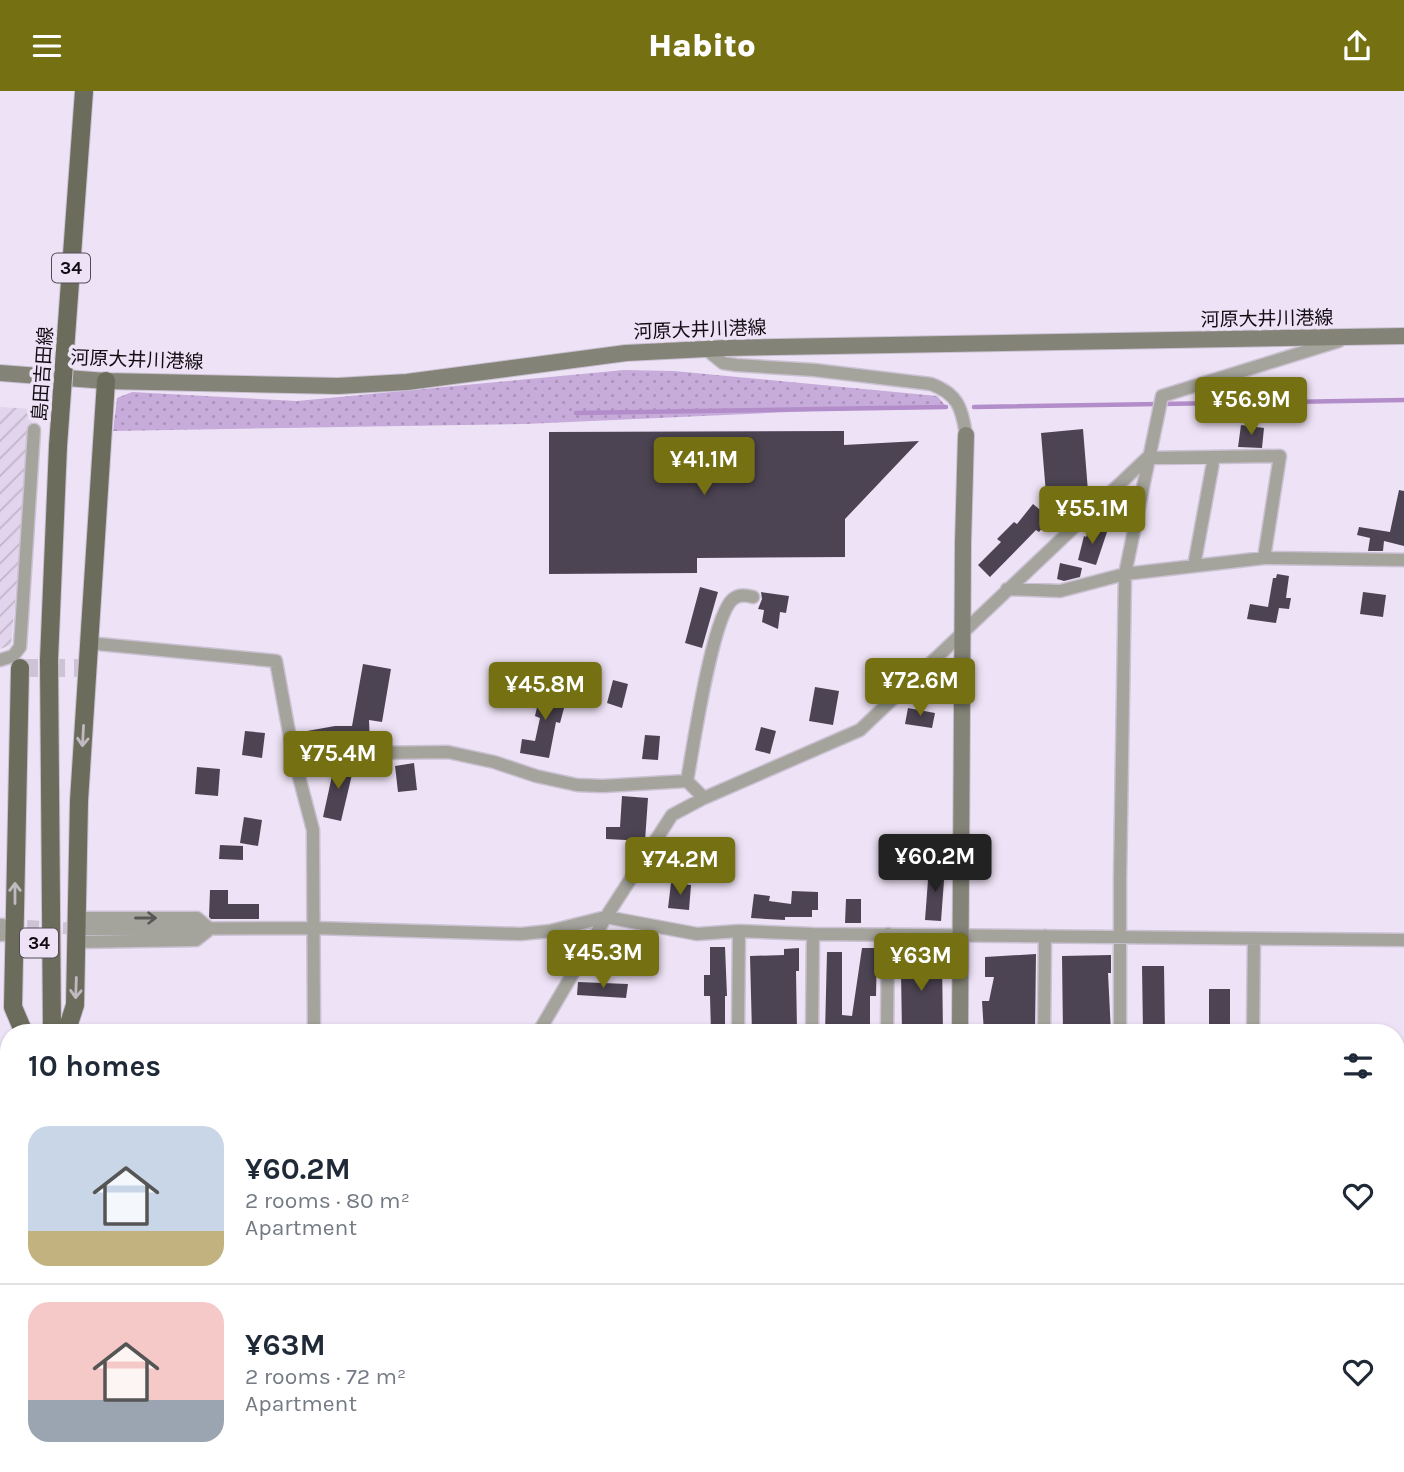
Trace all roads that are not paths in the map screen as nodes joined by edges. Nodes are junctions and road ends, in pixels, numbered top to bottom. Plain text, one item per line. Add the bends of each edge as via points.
1 (83, 91) edge
2 (1404, 336) edge
3 (1349, 337) junction
4 (707, 350) junction
5 (0, 373) edge
6 (106, 381) junction
7 (34, 430) dead end
8 (965, 435) joint
9 (1214, 457) junction
10 (1147, 458) junction
11 (1264, 558) junction
12 (1404, 560) edge
13 (1194, 566) junction
14 (1125, 574) junction
15 (1007, 589) junction
16 (753, 597) dead end
17 (962, 632) junction
18 (88, 643) junction
19 (0, 660) edge
20 (49, 660) junction
21 (20, 668) dead end
22 (293, 754) junction
23 (687, 781) junction
24 (704, 798) junction
25 (606, 917) junction
26 (314, 928) junction
27 (210, 929) junction
28 (5, 930) edge
29 (80, 930) junction
30 (739, 931) junction
31 (813, 934) junction
32 (888, 934) junction
33 (961, 934) junction
34 (1045, 936) junction
35 (1121, 937) junction
36 (1254, 939) junction
37 (1404, 940) edge
38 (20, 1024) edge
39 (40, 1024) edge
40 (52, 1024) edge
41 (69, 1024) edge
42 (314, 1024) edge
43 (543, 1024) edge
44 (738, 1024) edge
45 (812, 1024) edge
46 (887, 1024) edge
47 (960, 1024) edge
48 (1045, 1024) edge
49 (1120, 1024) edge
50 (1253, 1024) edge

1 - 20 main road, 島田吉田線 / 34, bridge via 58,446
2 - 3 main road, 河原大井川港線
3 - 4 main road, 河原大井川港線
3 - 10 street via 1162,396
4 - 6 main road, 河原大井川港線 via 626,353 407,382 338,386
4 - 8 street via 723,363 736,365 931,384 954,397
5 - 6 main road, 河原大井川港線
6 - 18 main road
7 - 19 street via 20,647 13,656
8 - 17 main road
9 - 10 street
9 - 11 street via 1280,456
9 - 13 street
10 - 14 street
10 - 15 street
11 - 12 street
11 - 13 street
13 - 14 street
14 - 15 street via 1060,591
14 - 35 street
15 - 17 street
16 - 23 street via 743,594 733,599 724,613 712,648
17 - 24 street via 860,730
17 - 33 main road
18 - 22 street via 275,661
18 -> 29 main road via 79,801
20 - 39 main road, 島田吉田線 / 34 via 38,854
20 - 40 main road, 島田吉田線 / 34
28 -> 21 main road via 15,852
22 - 23 street via 448,752 578,785
22 - 26 street via 313,830
23 - 24 street
24 - 25 street via 672,815
25 - 26 street via 521,934
25 - 30 street via 697,934
25 - 43 street
26 - 27 street
26 - 42 street
27 - 29 street via 196,940
27 - 29 street via 197,918
28 - 38 main road via 13,1007
29 -> 41 main road via 75,1005
30 - 31 street
30 - 44 street
31 - 32 street
31 - 45 street
32 - 33 street
32 - 46 street
33 - 34 street
33 - 47 main road
34 - 35 street
34 - 48 street
35 - 36 street
35 - 49 street
36 - 37 street
36 - 50 street

